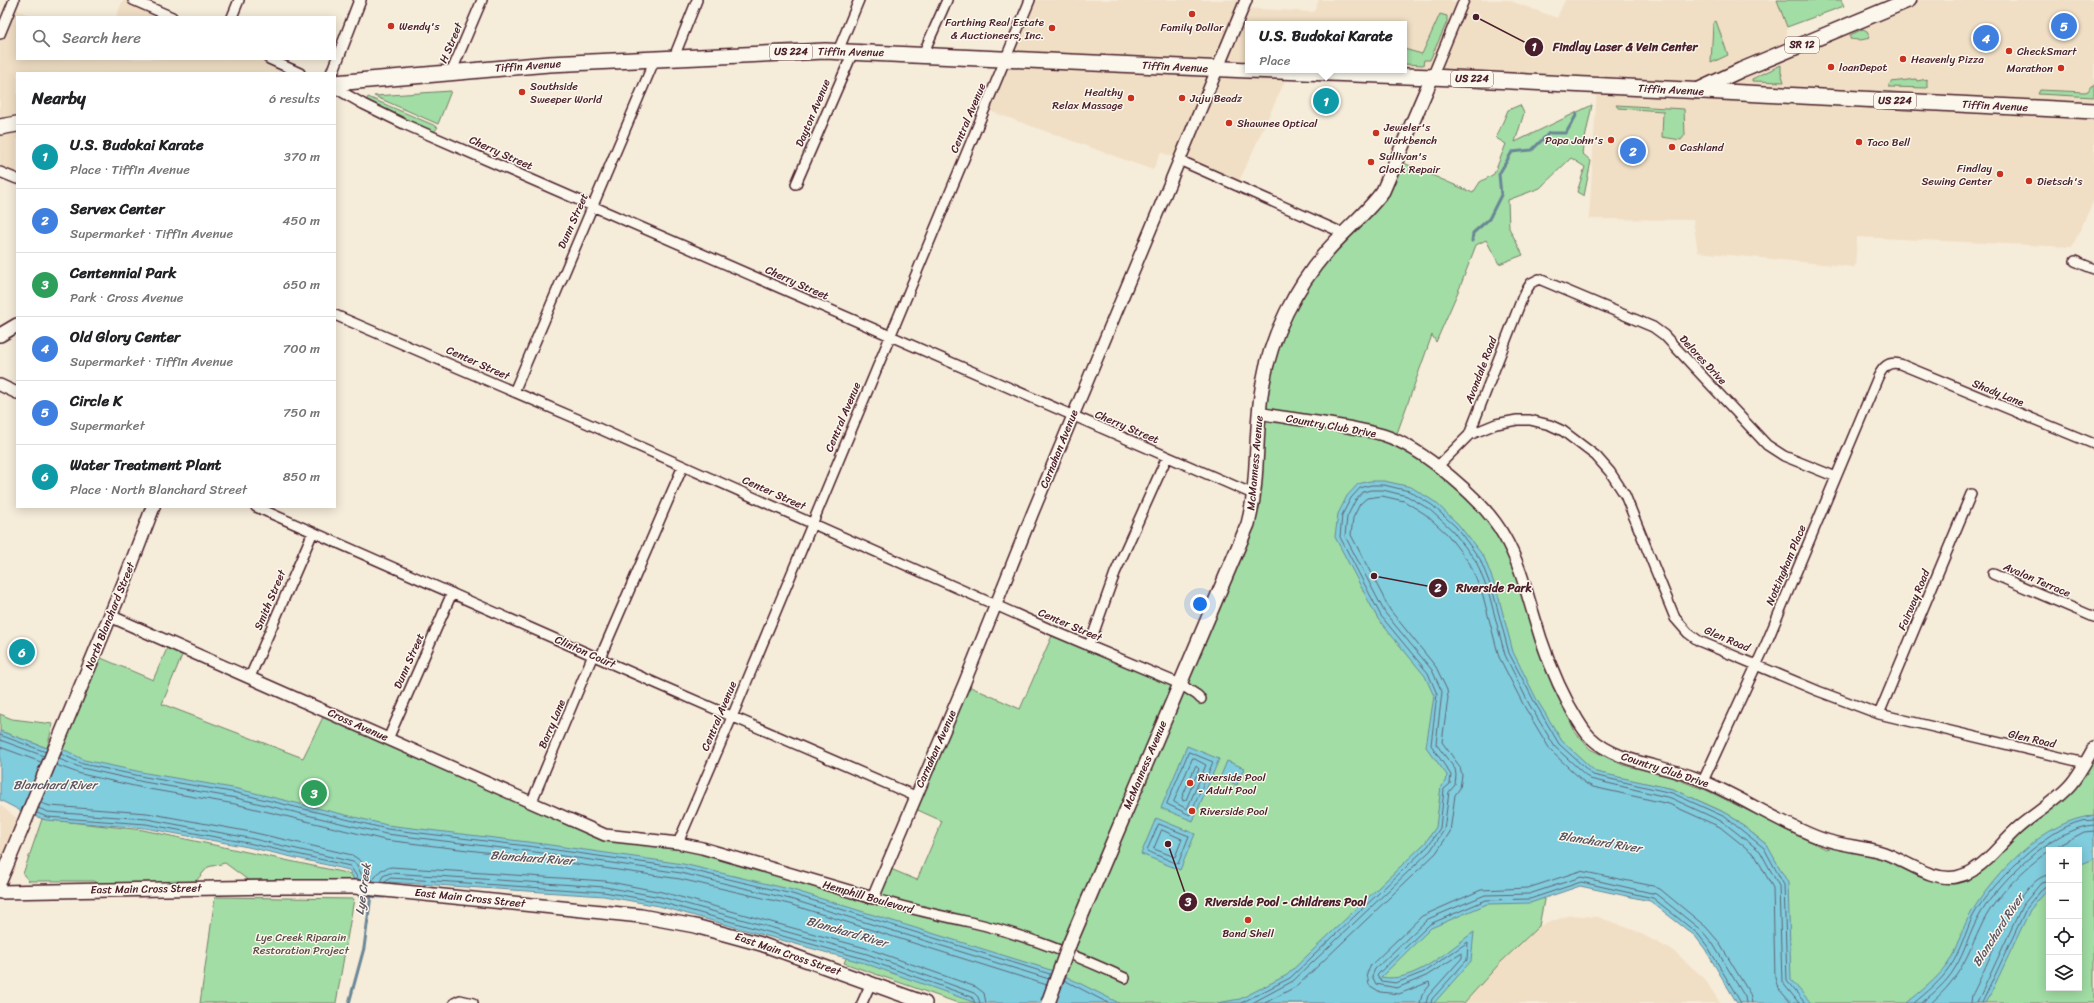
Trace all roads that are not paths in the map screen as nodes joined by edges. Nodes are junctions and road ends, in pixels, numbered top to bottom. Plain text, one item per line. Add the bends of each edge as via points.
1 (14, 0) edge
2 (133, 0) edge
3 (239, 0) edge
4 (360, 0) edge
5 (482, 0) edge
6 (697, 0) edge
7 (859, 0) edge
8 (947, 0) edge
9 (1030, 0) edge
10 (1246, 0) edge
11 (1464, 0) edge
12 (1909, 0) edge
13 (170, 16) edge
14 (232, 16) edge
15 (0, 34) edge
16 (845, 52) junction
17 (924, 54) junction
18 (674, 58) junction
19 (1005, 58) junction
20 (655, 59) junction
21 (271, 60) edge
22 (1217, 69) junction
23 (1245, 70) edge
24 (298, 72) edge
25 (332, 72) edge
26 (451, 73) junction
27 (1327, 73) edge
28 (1432, 77) junction
29 (336, 83) edge
30 (336, 89) edge
31 (1696, 91) junction
32 (2094, 111) edge
33 (16, 124) edge
34 (0, 127) edge
35 (1179, 160) junction
36 (0, 172) edge
37 (16, 179) edge
38 (796, 184) dead end
39 (593, 206) junction
40 (1343, 233) junction
41 (2075, 261) dead end
42 (2094, 269) edge
43 (1539, 279) joint
44 (336, 316) edge
45 (16, 326) edge
46 (0, 335) edge
47 (890, 336) junction
48 (1893, 362) joint
49 (0, 385) edge
50 (514, 392) junction
51 (16, 393) edge
52 (1259, 413) junction
53 (1072, 416) junction
54 (1469, 436) junction
55 (2094, 444) edge
56 (1167, 457) junction
57 (683, 466) junction
58 (1438, 466) junction
59 (1836, 477) junction
60 (1253, 494) junction
61 (1971, 494) dead end
62 (153, 508) edge
63 (258, 508) edge
64 (812, 523) junction
65 (313, 532) junction
66 (1993, 574) dead end
67 (452, 593) junction
68 (995, 605) junction
69 (110, 616) junction
70 (2094, 616) edge
71 (1089, 646) junction
72 (597, 656) junction
73 (1756, 665) junction
74 (250, 677) junction
75 (1180, 684) junction
76 (1201, 699) dead end
77 (1879, 714) junction
78 (732, 717) junction
79 (388, 739) junction
80 (2094, 747) edge
81 (2086, 763) junction
82 (1703, 781) junction
83 (915, 796) junction
84 (532, 801) junction
85 (605, 835) joint
86 (678, 843) junction
87 (0, 881) edge
88 (0, 892) edge
89 (873, 898) junction
90 (1125, 978) dead end
91 (871, 983) junction
92 (457, 1002) edge
93 (473, 1003) edge
94 (862, 1003) edge
95 (926, 1003) edge
96 (1048, 1003) edge

1 - 15 street
2 - 13 street
3 - 14 street
4 - 25 street
5 - 26 street, H Street
6 - 18 street
7 - 16 street, Dayton Avenue
8 - 17 street
9 - 19 street, Central Avenue
10 - 22 street, Carnahan Avenue
11 - 28 street, McManness Avenue
12 - 31 main road, SR 12
16 - 17 highway, Tiffin Avenue / US 224
16 - 18 highway, Tiffin Avenue / US 224 via 784,52
16 - 38 street, Dayton Avenue
17 - 19 highway, Tiffin Avenue / US 224
18 - 20 highway, Tiffin Avenue / US 224
19 - 22 highway, Tiffin Avenue / US 224
19 - 47 street, Central Avenue
20 - 26 highway, Tiffin Avenue / US 224 via 549,64
20 - 39 street, Dunn Street
21 - 24 street
22 - 23 highway, Tiffin Avenue / US 224
22 - 35 street, Carnahan Avenue
26 - 29 highway, Tiffin Avenue / US 224
27 - 28 highway, Tiffin Avenue / US 224
28 - 31 highway, Tiffin Avenue / US 224
28 - 40 main road, McManness Avenue via 1383,191
30 - 39 street, Cherry Street via 404,124
31 - 32 highway, Tiffin Avenue / US 224
33 - 34 highway
35 - 40 street
35 - 53 street, Carnahan Avenue
36 - 37 street
39 - 47 street, Cherry Street
39 - 50 street, Dunn Street
40 - 52 main road, McManness Avenue via 1314,268 1285,316 1266,368
41 - 42 street
43 - 54 street, Avondale Road via 1531,283 1523,296
43 - 59 street, Delores Drive via 1653,327 1664,335 1767,445 1784,456
44 - 50 street, Center Street
45 - 46 main road
47 - 53 street, Cherry Street
47 - 64 street, Central Avenue
48 - 55 street, Shady Lane
48 - 59 street, Nottingham Place via 1887,365 1878,377
49 - 51 street
50 - 57 street, Center Street
52 - 58 street, Country Club Drive via 1385,436
52 - 60 main road, McManness Avenue
53 - 56 street, Cherry Street
53 - 68 street, Carnahan Avenue
54 - 58 street, Avondale Road
54 - 73 street, Glen Road via 1496,424 1530,420 1563,431 1586,447 1610,472 1625,495 1679,624 1699,641
56 - 60 street, Cherry Street
56 - 71 street via 1115,573
57 - 64 street, Center Street
57 - 72 street, Barry Lane
58 - 82 street, Country Club Drive via 1487,512 1504,535 1519,566 1549,665 1584,731 1620,756
59 - 73 street, Nottingham Place
60 - 75 main road, McManness Avenue via 1248,524
61 - 77 street, Fairway Road
62 - 69 main road, North Blanchard Street
63 - 65 street, Clinton Court
64 - 68 street, Center Street
64 - 78 street, Central Avenue
65 - 67 street, Clinton Court
65 - 74 street, Smith Street
66 - 70 street, Avalon Terrace
67 - 72 street, Clinton Court
67 - 79 street, Dunn Street
68 - 71 street, Center Street
68 - 83 street, Carnahan Avenue
69 - 74 street, Cross Avenue
69 - 87 main road, North Blanchard Street
71 - 75 street, Center Street
72 - 78 street, Clinton Court
72 - 84 street, Barry Lane
73 - 77 street, Glen Road
73 - 82 street, Nottingham Place
74 - 79 street, Cross Avenue
75 - 76 street, Center Street
75 - 96 main road, McManness Avenue, bridge via 1069,945
77 - 81 street, Glen Road
78 - 83 street, Clinton Court
78 - 86 street, Central Avenue
79 - 84 street, Cross Avenue
80 - 81 street, Country Club Drive
81 - 82 street, Country Club Drive via 2068,787 2010,836 1986,861 1975,870 1961,876 1947,877 1933,875 1882,852 1820,838
83 - 89 street, Carnahan Avenue
84 - 85 street, Cross Avenue
85 - 86 street, Hemphill Boulevard
86 - 89 street, Hemphill Boulevard via 746,860
88 - 91 main road, East Main Cross Street via 276,886 391,890 668,920 762,944
89 - 90 street, Hemphill Boulevard via 1032,940
91 - 94 street
91 - 95 main road, East Main Cross Street
92 - 93 street

